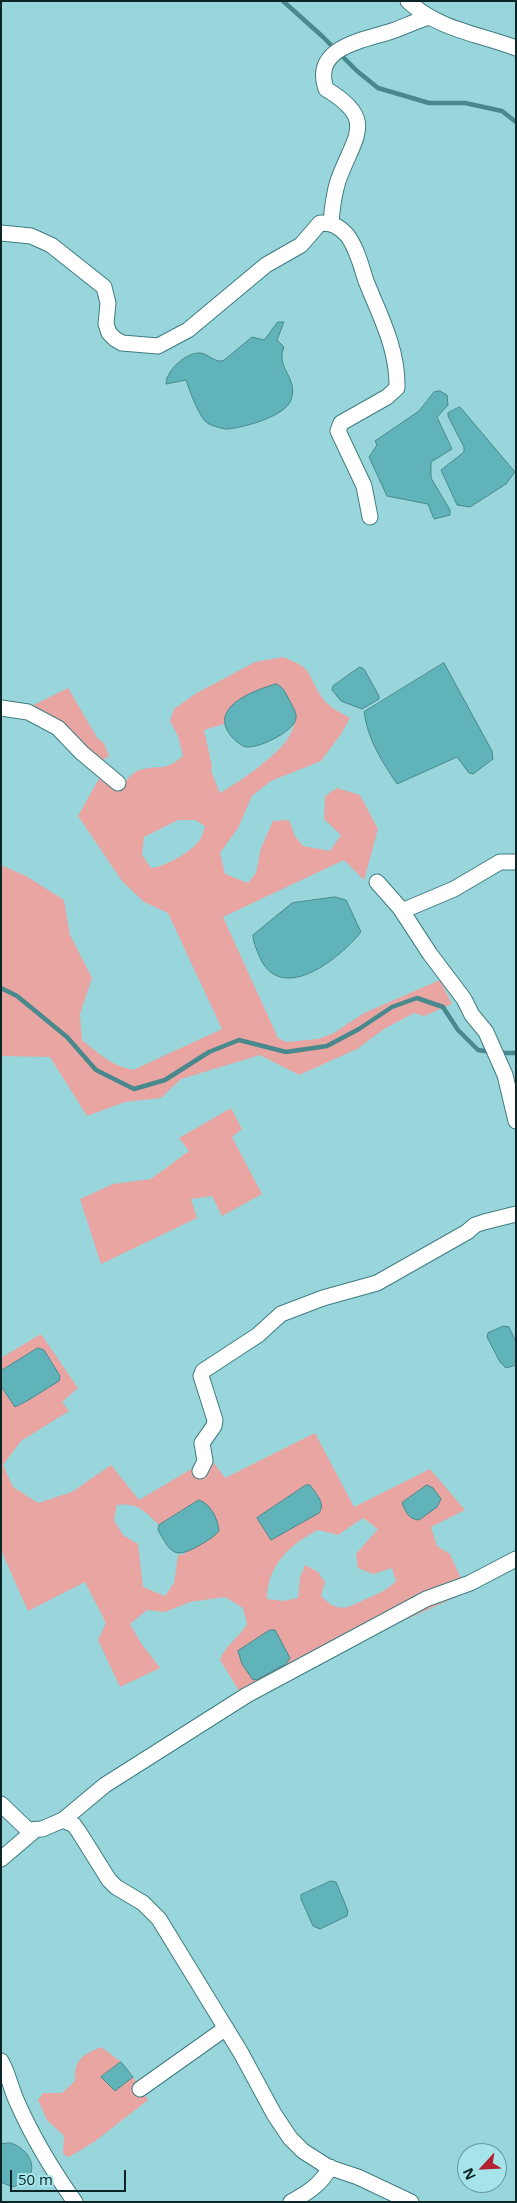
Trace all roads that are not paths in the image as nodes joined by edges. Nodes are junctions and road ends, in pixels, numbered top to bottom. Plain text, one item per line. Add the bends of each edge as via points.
1 (408, 1) edge
2 (429, 17) junction
3 (516, 48) edge
4 (331, 223) junction
5 (1, 233) edge
6 (370, 517) dead end
7 (1, 708) edge
8 (118, 783) dead end
9 (516, 862) edge
10 (377, 882) dead end
11 (402, 911) junction
12 (516, 1120) edge
13 (516, 1214) edge
14 (200, 1471) dead end
15 (516, 1559) edge
16 (1, 1804) edge
17 (62, 1820) junction
18 (35, 1830) junction
19 (1, 1859) edge
20 (226, 2028) junction
21 (1, 2061) edge
22 (140, 2089) dead end
23 (330, 2167) junction
24 (75, 2202) edge
25 (291, 2202) edge
26 (411, 2202) edge

1 - 2 street
2 - 3 street
2 - 4 street via 391,32 346,44 330,58 324,83 326,89 350,107 356,116 358,129 338,181
4 - 5 street via 320,223 301,245 266,265 188,330 158,346 115,340 106,324 108,303 104,287 51,244 31,236
4 - 6 street via 353,245 387,331 397,370 396,388 387,397 341,423 338,431 364,486
7 - 8 street via 28,712 58,728
9 - 11 street via 500,862 454,889
10 - 11 street
11 - 12 street via 486,1032 505,1075
13 - 14 street via 475,1225 377,1283 281,1314 258,1335 203,1371 201,1376 215,1420 202,1443 205,1461
15 - 17 street via 470,1583 426,1599 247,1695 105,1785
16 - 18 street via 28,1830
17 - 18 street
17 - 20 street via 74,1825 109,1880 143,1903 159,1919
18 - 19 street
20 - 22 street
20 - 23 street via 283,2128 303,2151
21 - 24 street via 34,2137
23 - 25 street via 312,2189
23 - 26 street

